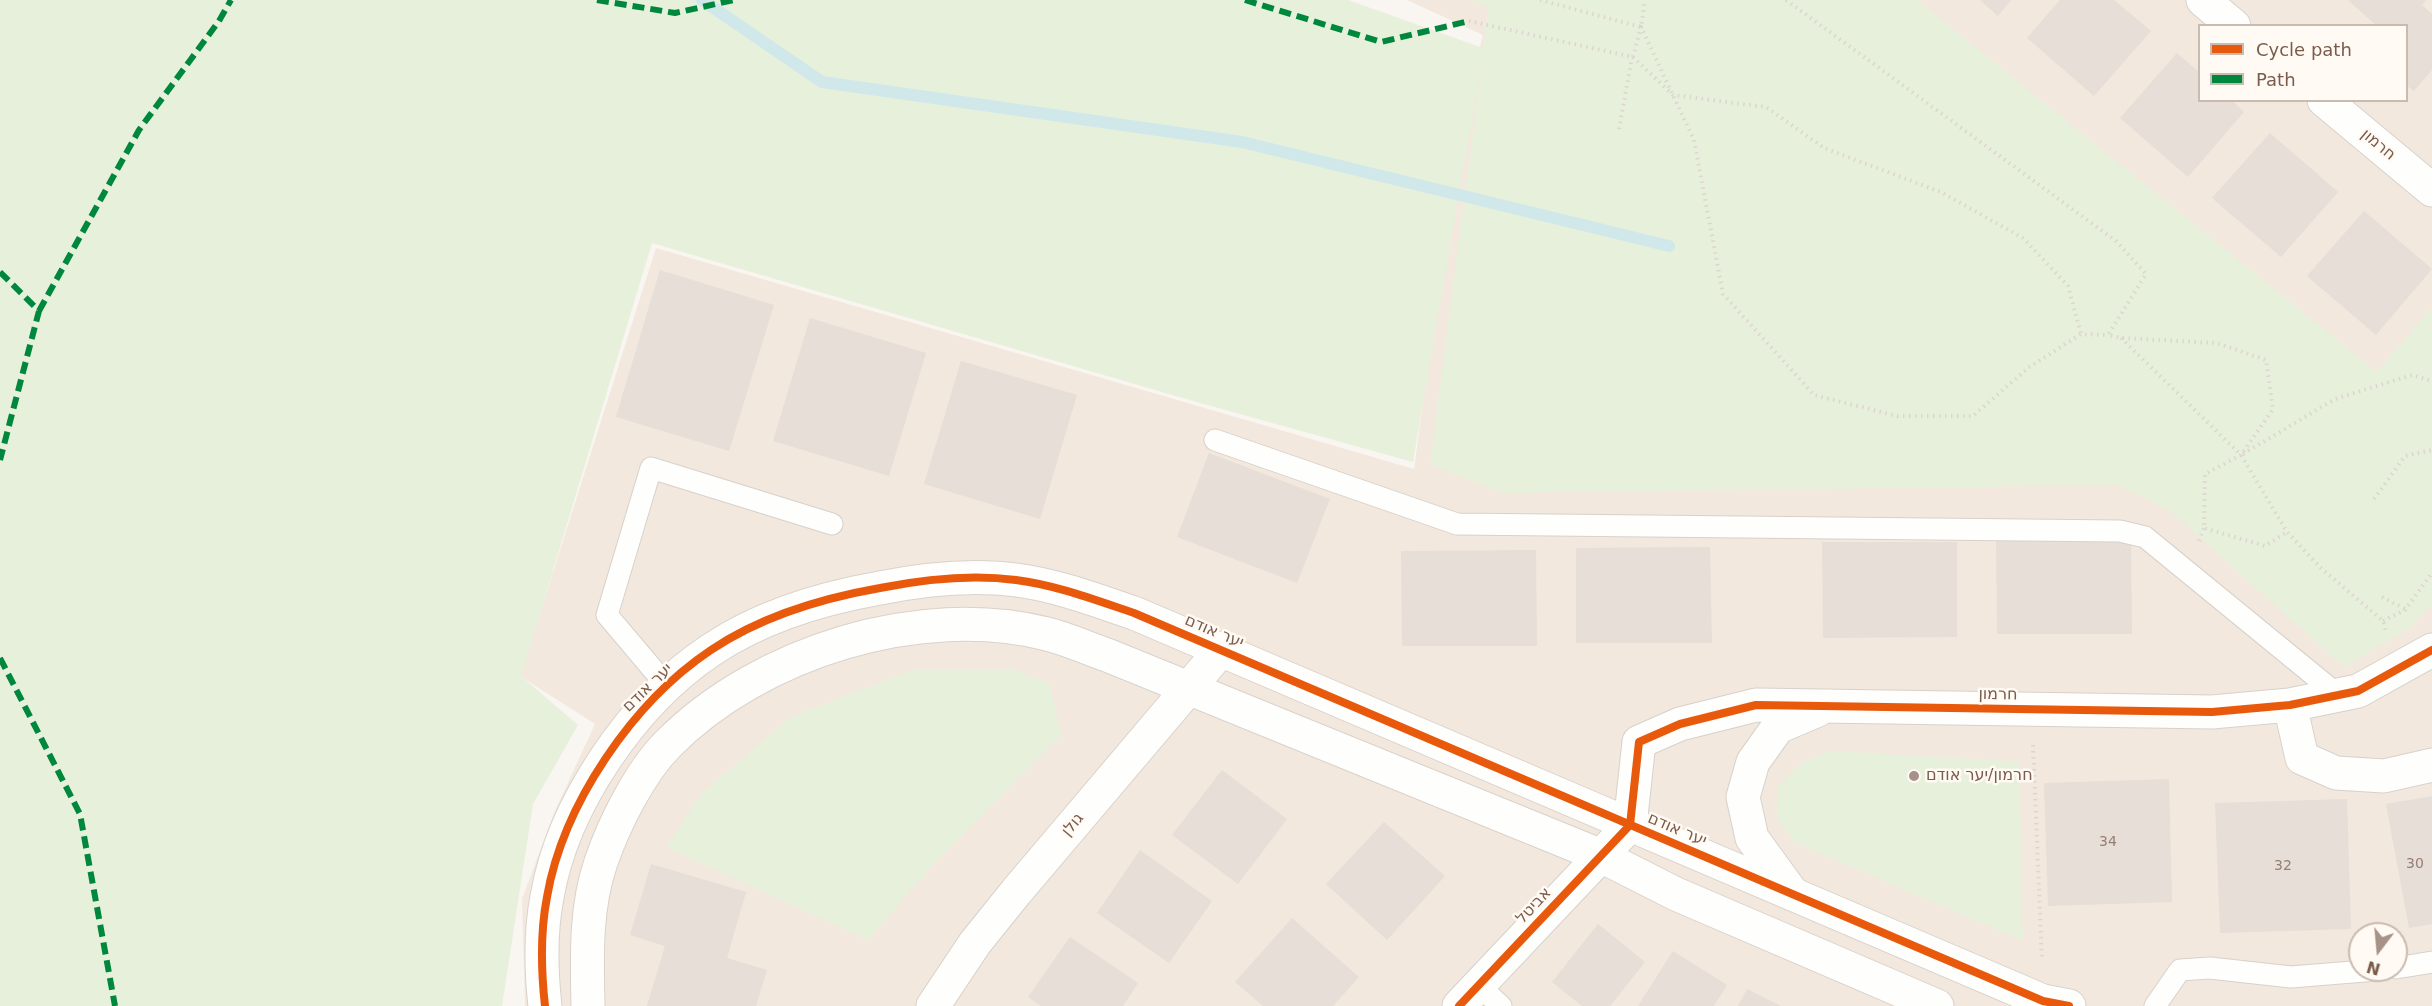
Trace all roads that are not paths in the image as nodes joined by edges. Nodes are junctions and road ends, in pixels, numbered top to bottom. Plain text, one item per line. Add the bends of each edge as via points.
1 (2203, 0) edge
2 (2232, 24) edge
3 (2326, 102) edge
4 (2432, 190) edge
5 (1215, 440) dead end
6 (832, 524) dead end
7 (1221, 650) junction
8 (2432, 650) edge
9 (667, 686) junction
10 (1190, 688) junction
11 (2338, 694) junction
12 (2290, 705) junction
13 (1826, 706) junction
14 (2432, 765) edge
15 (1630, 825) junction
16 (1599, 855) junction
17 (1792, 893) junction
18 (2432, 962) edge
19 (2408, 966) edge
20 (2348, 972) edge
21 (1480, 999) edge
22 (2036, 1001) edge
23 (544, 1006) edge
24 (588, 1006) edge
25 (933, 1006) edge
26 (1937, 1006) edge
27 (2155, 1006) edge

1 - 2 street
3 - 4 street, חרמון
5 - 11 lane via 1457,524 2120,531 2145,537
6 - 9 lane via 651,468 607,615
7 - 9 street, יער אודם via 1073,592 1016,580 963,577 856,592 798,609 746,630 711,650
7 - 10 street, גולן
7 - 15 street, יער אודם
8 - 11 street, חרמון via 2358,691
9 - 23 street, יער אודם via 633,720 603,763 558,854 547,897 542,943
10 - 16 street
10 - 24 street via 1046,634 992,626 939,626 835,646 739,688 667,744 619,821 601,862 591,902
10 - 25 street, גולן via 996,917
11 - 12 street, חרמון
12 - 13 street, חרמון via 2212,712
12 - 14 street via 2302,758 2319,766 2337,773 2384,776
13 - 15 street, חרמון via 1756,705 1680,724 1639,742
13 - 17 street, חרמון via 1778,727 1753,762 1743,797 1752,838
15 - 16 street, אביטל
15 - 17 street, יער אודם
16 - 21 street, אביטל
16 - 26 street via 1676,894
17 - 22 street, יער אודם
18 - 19 lane
20 - 27 lane via 2290,977 2210,968 2181,970

